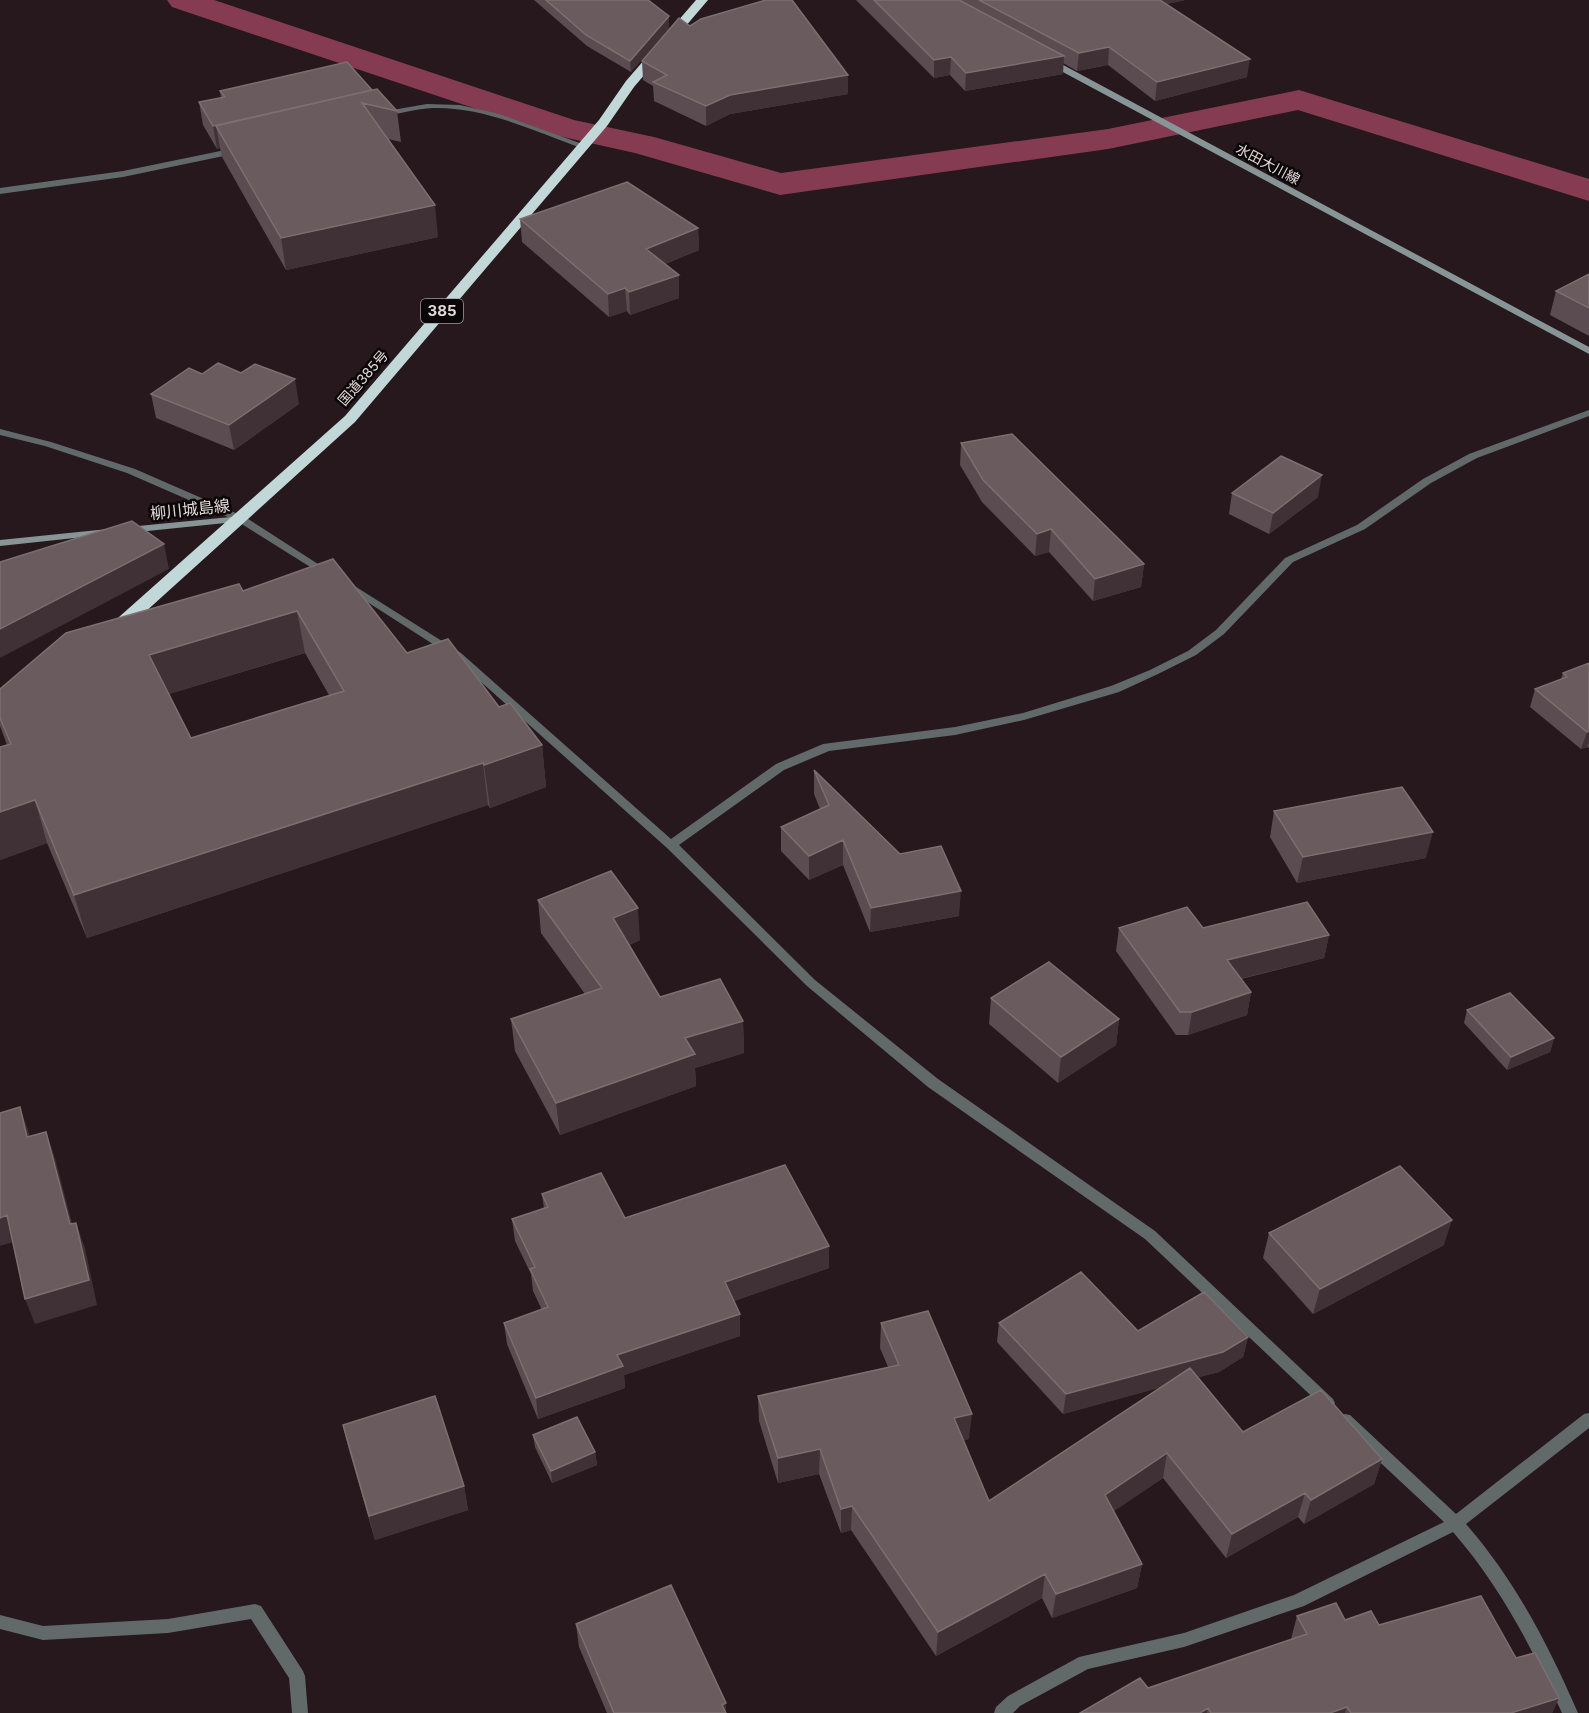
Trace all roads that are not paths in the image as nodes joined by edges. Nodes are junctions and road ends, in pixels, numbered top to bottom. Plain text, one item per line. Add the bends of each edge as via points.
1 (702, 0) edge
2 (1037, 54) edge
3 (370, 118) edge
4 (584, 146) junction
5 (242, 149) edge
6 (0, 191) edge
7 (1589, 351) edge
8 (1589, 413) edge
9 (0, 432) edge
10 (241, 519) junction
11 (0, 543) edge
12 (107, 637) edge
13 (671, 845) junction
14 (1589, 1419) edge
15 (1455, 1524) junction
16 (0, 1622) edge
17 (300, 1713) edge
18 (1002, 1713) edge
19 (1570, 1713) edge

1 - 4 highway, 国道385号 / 385 via 630,84
2 - 7 main road, 水田大川線
3 - 4 street via 417,107 466,108
4 - 10 highway, 国道385号 / 385 via 350,419
5 - 6 street via 123,174
8 - 13 street via 1473,456 1427,481 1361,527 1289,560 1220,632 1192,653 1154,672 1114,689 1024,716 955,731 826,747 780,768
9 - 10 street via 131,471
10 - 11 main road, 柳川城島線
10 - 12 highway, 国道385号 / 385
10 - 13 street via 457,655
13 - 15 street via 811,983 907,1062 1150,1235
14 - 15 street
15 - 18 street via 1298,1601 1184,1640 1085,1662 1014,1701
15 - 19 street via 1493,1570 1541,1649
16 - 17 street via 43,1633 168,1626 255,1611 297,1676

